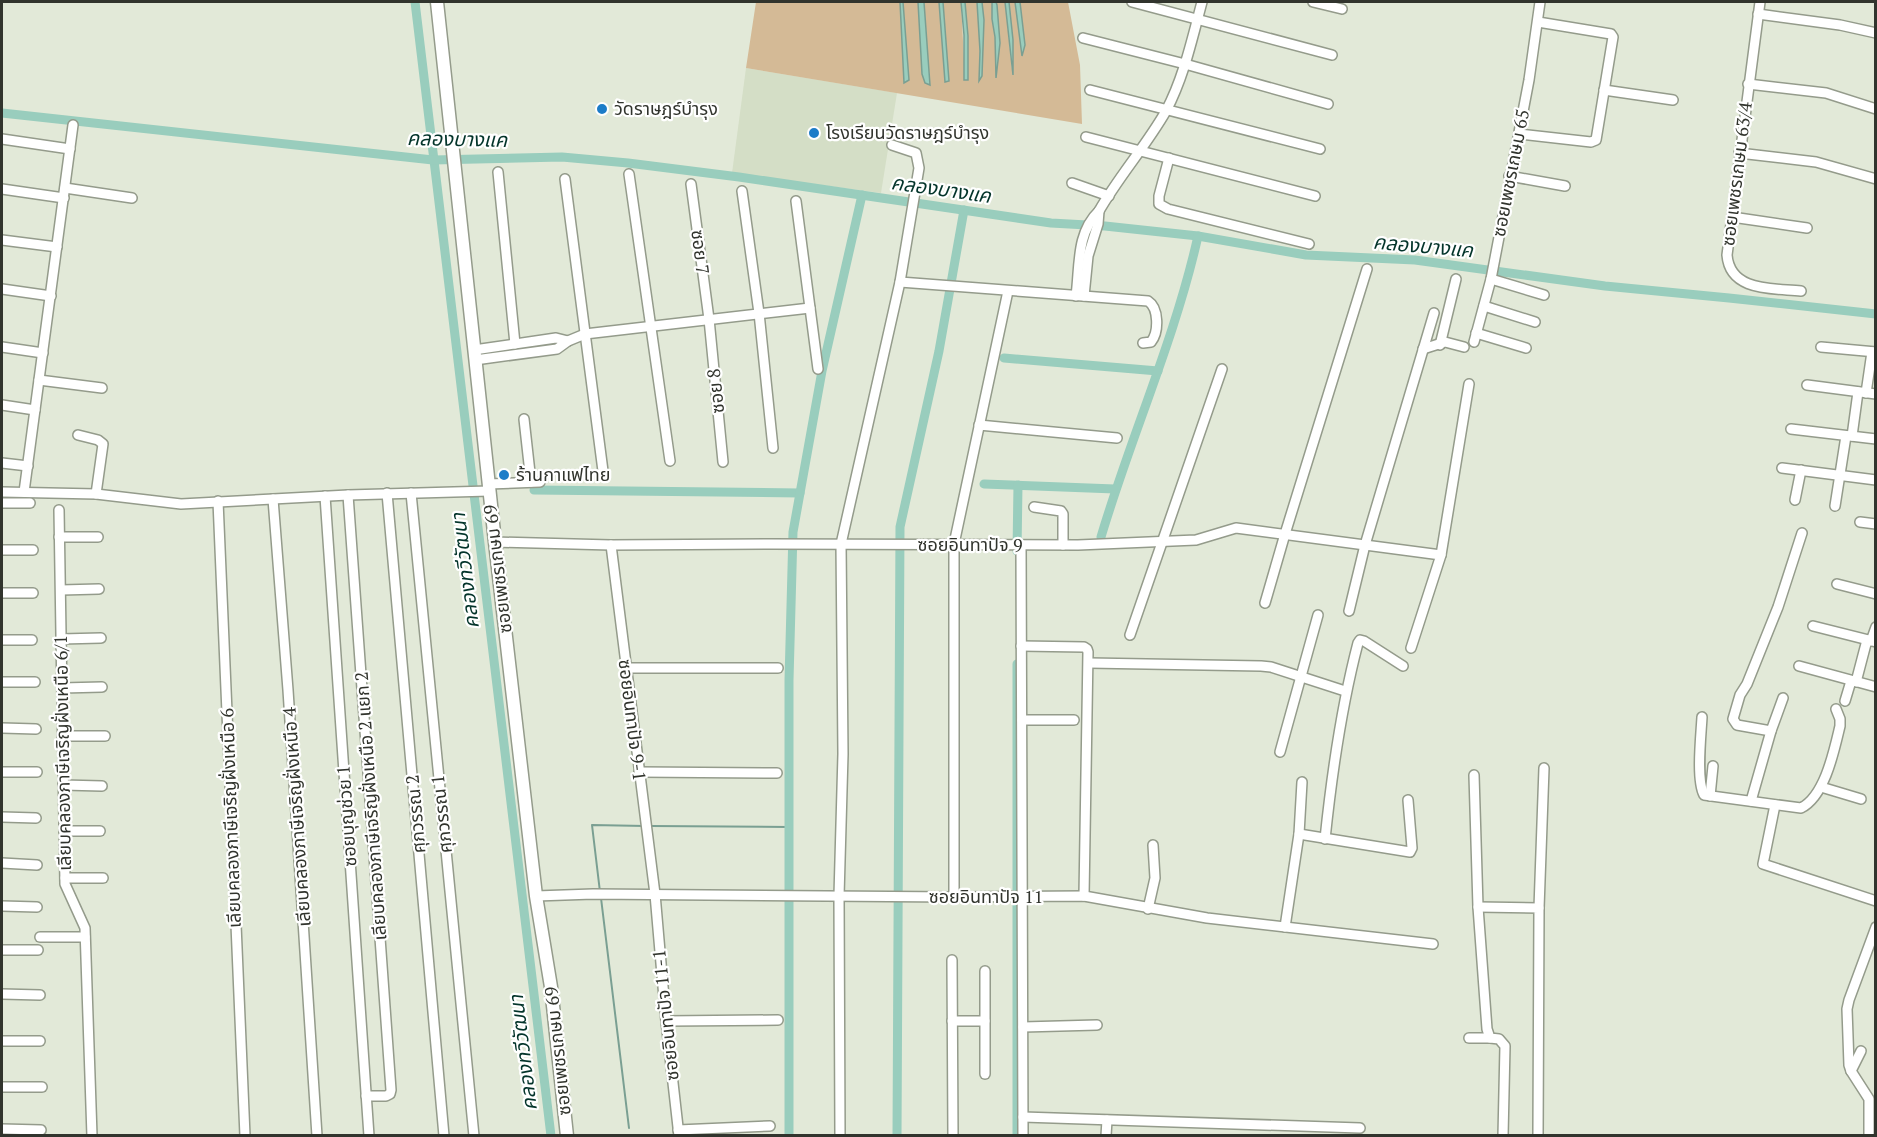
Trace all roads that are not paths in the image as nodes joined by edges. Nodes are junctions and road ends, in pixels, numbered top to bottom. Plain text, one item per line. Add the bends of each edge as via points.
1 (437, 2) edge
2 (1132, 2) edge
3 (1202, 2) edge
4 (1313, 2) edge
5 (1540, 2) edge
6 (1760, 2) edge
7 (1342, 9) dead end
8 (1758, 14) junction
9 (1197, 19) junction
10 (1538, 22) junction
11 (1875, 33) edge
12 (1083, 38) dead end
13 (1332, 55) dead end
14 (1185, 64) junction
15 (1748, 84) junction
16 (1090, 90) dead end
17 (1604, 90) junction
18 (1673, 100) dead end
19 (1328, 104) dead end
20 (1167, 109) junction
21 (1875, 109) edge
22 (73, 125) dead end
23 (1519, 134) junction
24 (1086, 137) dead end
25 (2, 139) edge
26 (892, 145) dead end
27 (1320, 148) dead end
28 (70, 149) junction
29 (1140, 151) junction
30 (1739, 153) junction
31 (1169, 158) junction
32 (498, 172) dead end
33 (629, 174) dead end
34 (1509, 176) junction
35 (565, 179) dead end
36 (1875, 179) edge
37 (1072, 183) dead end
38 (691, 184) dead end
39 (1564, 186) dead end
40 (65, 188) junction
41 (2, 189) edge
42 (742, 191) dead end
43 (1109, 196) junction
44 (1316, 196) dead end
45 (64, 198) junction
46 (132, 198) dead end
47 (796, 201) dead end
48 (1732, 217) junction
49 (1808, 228) dead end
50 (2, 240) edge
51 (1309, 244) dead end
52 (57, 247) junction
53 (1367, 269) dead end
54 (1456, 279) dead end
55 (1491, 279) junction
56 (900, 282) junction
57 (2, 289) edge
58 (1008, 291) junction
59 (1801, 291) dead end
60 (1544, 295) dead end
61 (51, 296) junction
62 (1080, 296) junction
63 (1484, 306) junction
64 (810, 308) junction
65 (759, 313) junction
66 (1434, 313) dead end
67 (709, 319) junction
68 (1535, 321) dead end
69 (652, 326) junction
70 (585, 334) junction
71 (568, 341) junction
72 (1143, 343) dead end
73 (515, 344) junction
74 (1440, 345) junction
75 (1464, 346) dead end
76 (2, 347) edge
77 (1821, 347) dead end
78 (1526, 348) dead end
79 (1423, 349) junction
80 (1874, 352) edge
81 (43, 353) junction
82 (474, 355) junction
83 (818, 369) dead end
84 (1222, 369) dead end
85 (39, 380) junction
86 (1468, 384) dead end
87 (1807, 386) dead end
88 (102, 388) dead end
89 (1867, 393) edge
90 (2, 405) edge
91 (35, 410) junction
92 (524, 419) dead end
93 (979, 425) junction
94 (1791, 429) dead end
95 (78, 435) dead end
96 (1849, 436) junction
97 (1117, 438) dead end
98 (1875, 439) edge
99 (773, 448) dead end
100 (670, 461) dead end
101 (723, 462) dead end
102 (2, 463) edge
103 (28, 466) junction
104 (1782, 468) dead end
105 (1800, 470) junction
106 (603, 471) dead end
107 (1841, 476) junction
108 (1875, 480) edge
109 (487, 489) junction
110 (2, 492) edge
111 (24, 492) junction
112 (411, 493) junction
113 (96, 494) junction
114 (387, 494) junction
115 (348, 495) junction
116 (325, 496) junction
117 (273, 499) junction
118 (1795, 500) dead end
119 (218, 501) junction
120 (2, 503) edge
121 (30, 503) dead end
122 (1835, 506) dead end
123 (1034, 507) dead end
124 (59, 510) dead end
125 (1860, 522) dead end
126 (1875, 524) edge
127 (1802, 533) dead end
128 (1285, 534) junction
129 (59, 537) junction
130 (98, 537) dead end
131 (1162, 541) junction
132 (495, 542) junction
133 (841, 544) junction
134 (954, 544) junction
135 (611, 545) junction
136 (1021, 545) junction
137 (1063, 545) junction
138 (1365, 545) junction
139 (2, 550) edge
140 (33, 550) dead end
141 (1441, 555) junction
142 (1837, 584) dead end
143 (99, 589) dead end
144 (61, 590) junction
145 (2, 593) edge
146 (33, 593) dead end
147 (1875, 594) edge
148 (1265, 603) dead end
149 (1349, 611) dead end
150 (1318, 615) dead end
151 (1814, 626) dead end
152 (1875, 627) edge
153 (1130, 635) dead end
154 (101, 638) dead end
155 (2, 639) edge
156 (61, 639) junction
157 (32, 640) dead end
158 (1871, 641) edge
159 (1021, 646) junction
160 (1411, 648) dead end
161 (1089, 663) junction
162 (1403, 666) dead end
163 (1799, 666) dead end
164 (626, 668) junction
165 (778, 668) dead end
166 (1300, 676) junction
167 (1854, 681) junction
168 (2, 682) edge
169 (35, 682) dead end
170 (102, 687) dead end
171 (1875, 687) edge
172 (62, 688) junction
173 (1345, 691) junction
174 (1783, 698) dead end
175 (1845, 701) dead end
176 (1836, 709) dead end
177 (1702, 717) dead end
178 (1022, 720) junction
179 (1074, 720) dead end
180 (2, 728) edge
181 (36, 729) dead end
182 (1771, 731) junction
183 (62, 736) junction
184 (105, 736) dead end
185 (1280, 752) dead end
186 (1713, 766) dead end
187 (1544, 768) dead end
188 (2, 772) edge
189 (36, 772) dead end
190 (639, 772) junction
191 (777, 773) dead end
192 (1474, 775) dead end
193 (1302, 782) dead end
194 (63, 785) junction
195 (102, 786) dead end
196 (1821, 787) junction
197 (1710, 796) junction
198 (1861, 799) dead end
199 (1408, 800) dead end
200 (1750, 801) junction
201 (1776, 805) junction
202 (2, 817) edge
203 (36, 818) dead end
204 (64, 831) junction
205 (100, 831) dead end
206 (1299, 834) junction
207 (1325, 839) junction
208 (1153, 845) dead end
209 (2, 863) edge
210 (37, 865) dead end
211 (65, 878) junction
212 (103, 878) dead end
213 (655, 894) junction
214 (536, 896) junction
215 (839, 896) junction
216 (1084, 896) junction
217 (954, 897) junction
218 (1019, 897) junction
219 (1875, 901) edge
220 (2, 906) edge
221 (1478, 907) junction
222 (37, 908) dead end
223 (1539, 908) junction
224 (1148, 909) junction
225 (1285, 927) junction
226 (1875, 927) edge
227 (85, 937) junction
228 (40, 938) dead end
229 (1433, 944) dead end
230 (2, 950) edge
231 (38, 950) dead end
232 (952, 960) dead end
233 (985, 971) dead end
234 (2, 994) edge
235 (40, 995) dead end
236 (778, 1020) dead end
237 (666, 1021) junction
238 (952, 1021) junction
239 (985, 1021) junction
240 (1097, 1025) dead end
241 (1023, 1027) junction
242 (1468, 1038) dead end
243 (1490, 1038) junction
244 (2, 1041) edge
245 (40, 1041) dead end
246 (1861, 1052) dead end
247 (1851, 1071) junction
248 (985, 1074) dead end
249 (2, 1087) edge
250 (42, 1087) dead end
251 (366, 1096) junction
252 (1023, 1117) junction
253 (1107, 1120) junction
254 (770, 1126) dead end
255 (1360, 1128) dead end
256 (2, 1130) edge
257 (41, 1130) dead end
258 (679, 1133) edge
259 (92, 1136) edge
260 (245, 1136) edge
261 (317, 1136) edge
262 (369, 1136) edge
263 (444, 1136) edge
264 (474, 1136) edge
265 (567, 1136) edge
266 (840, 1136) edge
267 (952, 1136) edge
268 (1023, 1136) edge
269 (1106, 1136) edge
270 (1503, 1136) edge
271 (1538, 1136) edge
272 (1869, 1136) edge

1 - 82 main road, ซอยเพชรเกษม 69
2 - 9 street
3 - 9 street
4 - 7 street
5 - 10 street, ซอยเพชรเกษม 65
6 - 8 street, ซอยเพชรเกษม 63/4
8 - 11 street
8 - 15 street, ซอยเพชรเกษม 63/4
9 - 13 street
9 - 14 street
10 - 17 street via 1611,34
10 - 23 street, ซอยเพชรเกษม 65
12 - 14 street
14 - 19 street
14 - 20 street
15 - 21 street via 1826,93
15 - 30 street, ซอยเพชรเกษม 63/4
16 - 20 street
17 - 18 street
17 - 23 street via 1594,142
20 - 27 street
20 - 29 street
22 - 28 street
23 - 34 street, ซอยเพชรเกษม 65
24 - 29 street
25 - 28 street
26 - 56 street via 916,153 919,168
28 - 40 street
29 - 31 street
29 - 43 street
30 - 36 street via 1816,162
30 - 48 street, ซอยเพชรเกษม 63/4
31 - 44 street
31 - 51 street via 1159,204
32 - 73 street
33 - 69 street
34 - 39 street
34 - 55 street, ซอยเพชรเกษม 65
35 - 70 street
37 - 43 street
38 - 67 street, ซอย 7
40 - 45 street
40 - 46 street
41 - 45 street
42 - 65 street
43 - 62 street via 1088,235
45 - 52 street
47 - 64 street
48 - 49 street
48 - 59 street, ซอยเพชรเกษม 63/4 via 1727,255 1734,276 1755,287
50 - 52 street
52 - 61 street
53 - 128 street
54 - 74 street
55 - 60 street
55 - 63 street, ซอยเพชรเกษม 65
56 - 58 street
56 - 133 street
57 - 61 street
58 - 62 street
58 - 93 street
61 - 81 street
62 - 72 street via 1152,303 1156,310 1155,336
63 - 68 street
63 - 78 street, ซอยเพชรเกษม 65 via 1475,338
64 - 65 street
64 - 83 street
65 - 67 street
65 - 99 street
66 - 79 street
67 - 69 street
67 - 101 street, ซอย 8
69 - 70 street
69 - 100 street
70 - 71 street
70 - 106 street
71 - 73 street via 556,338
71 - 82 street via 557,349
73 - 82 street
74 - 75 street via 1445,342
74 - 79 street
76 - 81 street
77 - 80 street
79 - 138 street
80 - 89 street
81 - 85 street
82 - 109 main road, ซอยเพชรเกษม 69
84 - 131 street
85 - 88 street
85 - 91 street
86 - 141 street
87 - 89 street
89 - 96 street
90 - 91 street
91 - 103 street
92 - 109 street via 536,482
93 - 97 street
93 - 134 street
94 - 96 street
95 - 113 street via 103,444
96 - 98 street
96 - 107 street
102 - 103 street
103 - 111 street
104 - 105 street
105 - 107 street
105 - 118 street
107 - 108 street
107 - 122 street
109 - 112 street
109 - 132 main road, ซอยเพชรเกษม 69
110 - 111 street
111 - 113 street
112 - 114 street
112 - 264 street, ศุภวรรณ 1
113 - 119 street via 170,503
114 - 115 street
114 - 263 street, ศุภวรรณ 2
115 - 116 street
115 - 251 street, เลียบคลองภาษีเจริญฝั่งเหนือ 2 แยก 2 via 391,1090 386,1096
116 - 117 street
116 - 251 street, ซอยบุญช่วย 1
117 - 119 street
117 - 261 street, เลียบคลองภาษีเจริญฝั่งเหนือ 4
119 - 260 street, เลียบคลองภาษีเจริญฝั่งเหนือ 6
120 - 121 street
123 - 137 street via 1061,511
124 - 129 street, เลียบคลองภาษีเจริญฝั่งเหนือ 6/1
125 - 126 street
127 - 182 street via 1778,607 1733,719 1737,725
128 - 131 street, ซอยอินทาปัจ 9 via 1236,528 1196,540
128 - 138 street, ซอยอินทาปัจ 9
128 - 148 street
129 - 130 street
129 - 144 street, เลียบคลองภาษีเจริญฝั่งเหนือ 6/1
131 - 137 street, ซอยอินทาปัจ 9
131 - 153 street
132 - 135 street, ซอยอินทาปัจ 9
132 - 214 main road, ซอยเพชรเกษม 69
133 - 134 street, ซอยอินทาปัจ 9
133 - 135 street, ซอยอินทาปัจ 9
133 - 215 street via 843,754
134 - 136 street, ซอยอินทาปัจ 9
134 - 217 street
135 - 164 street, ซอยอินทาปัจ 9-1
136 - 137 street, ซอยอินทาปัจ 9
136 - 159 street
138 - 141 street, ซอยอินทาปัจ 9
138 - 149 street
139 - 140 street
141 - 160 street
142 - 147 street
143 - 144 street
144 - 156 street, เลียบคลองภาษีเจริญฝั่งเหนือ 6/1
145 - 146 street
150 - 166 street
151 - 158 street
152 - 158 street
154 - 156 street
155 - 157 street
156 - 172 street, เลียบคลองภาษีเจริญฝั่งเหนือ 6/1
158 - 167 street
159 - 161 street via 1084,647
159 - 178 street
161 - 166 street via 1261,666
161 - 216 street
162 - 173 street via 1360,640
163 - 167 street
164 - 165 street
164 - 190 street, ซอยอินทาปัจ 9-1
166 - 173 street
166 - 185 street
167 - 171 street
167 - 175 street
168 - 169 street
170 - 172 street
172 - 183 street, เลียบคลองภาษีเจริญฝั่งเหนือ 6/1
173 - 207 street
174 - 182 street
176 - 196 street via 1840,726
177 - 197 street via 1702,790
178 - 179 street
178 - 218 street
180 - 181 street
182 - 200 street
183 - 184 street
183 - 194 street, เลียบคลองภาษีเจริญฝั่งเหนือ 6/1
186 - 197 street
187 - 223 street
188 - 189 street
190 - 191 street
190 - 213 street, ซอยอินทาปัจ 9-1
192 - 221 street
193 - 206 street
194 - 195 street
194 - 204 street, เลียบคลองภาษีเจริญฝั่งเหนือ 6/1
196 - 198 street
196 - 201 street via 1801,808
197 - 200 street
199 - 207 street via 1410,852
200 - 201 street
201 - 219 street via 1763,864
202 - 203 street
204 - 205 street
204 - 211 street, เลียบคลองภาษีเจริญฝั่งเหนือ 6/1
206 - 207 street
206 - 225 street
208 - 224 street via 1155,878
209 - 210 street
211 - 212 street
211 - 227 street, เลียบคลองภาษีเจริญฝั่งเหนือ 6/1
213 - 214 street, ซอยอินทาปัจ 11
213 - 215 street, ซอยอินทาปัจ 11
213 - 237 street, ซอยอินทาปัจ 11-1
214 - 265 main road, ซอยเพชรเกษม 69 via 551,987
215 - 217 street, ซอยอินทาปัจ 11
215 - 266 street
216 - 218 street, ซอยอินทาปัจ 11
216 - 224 street, ซอยอินทาปัจ 11
217 - 218 street, ซอยอินทาปัจ 11
218 - 241 street
220 - 222 street
221 - 223 street
221 - 243 street
223 - 271 street
224 - 225 street, ซอยอินทาปัจ 11
225 - 229 street, ซอยอินทาปัจ 11
226 - 247 street via 1849,1000
227 - 228 street
227 - 259 street, เลียบคลองภาษีเจริญฝั่งเหนือ 6/1
230 - 231 street
232 - 238 street
233 - 239 street
234 - 235 street
236 - 237 street
237 - 258 street, ซอยอินทาปัจ 11-1
238 - 239 street
238 - 267 street
239 - 248 street
240 - 241 street
241 - 252 street
242 - 243 street
243 - 270 street via 1505,1046
244 - 245 street
246 - 247 street
247 - 272 street via 1869,1099
249 - 250 street
251 - 262 street, ซอยบุญช่วย 1
252 - 253 street
252 - 268 street
253 - 255 street
253 - 269 street
254 - 258 street
256 - 257 street

